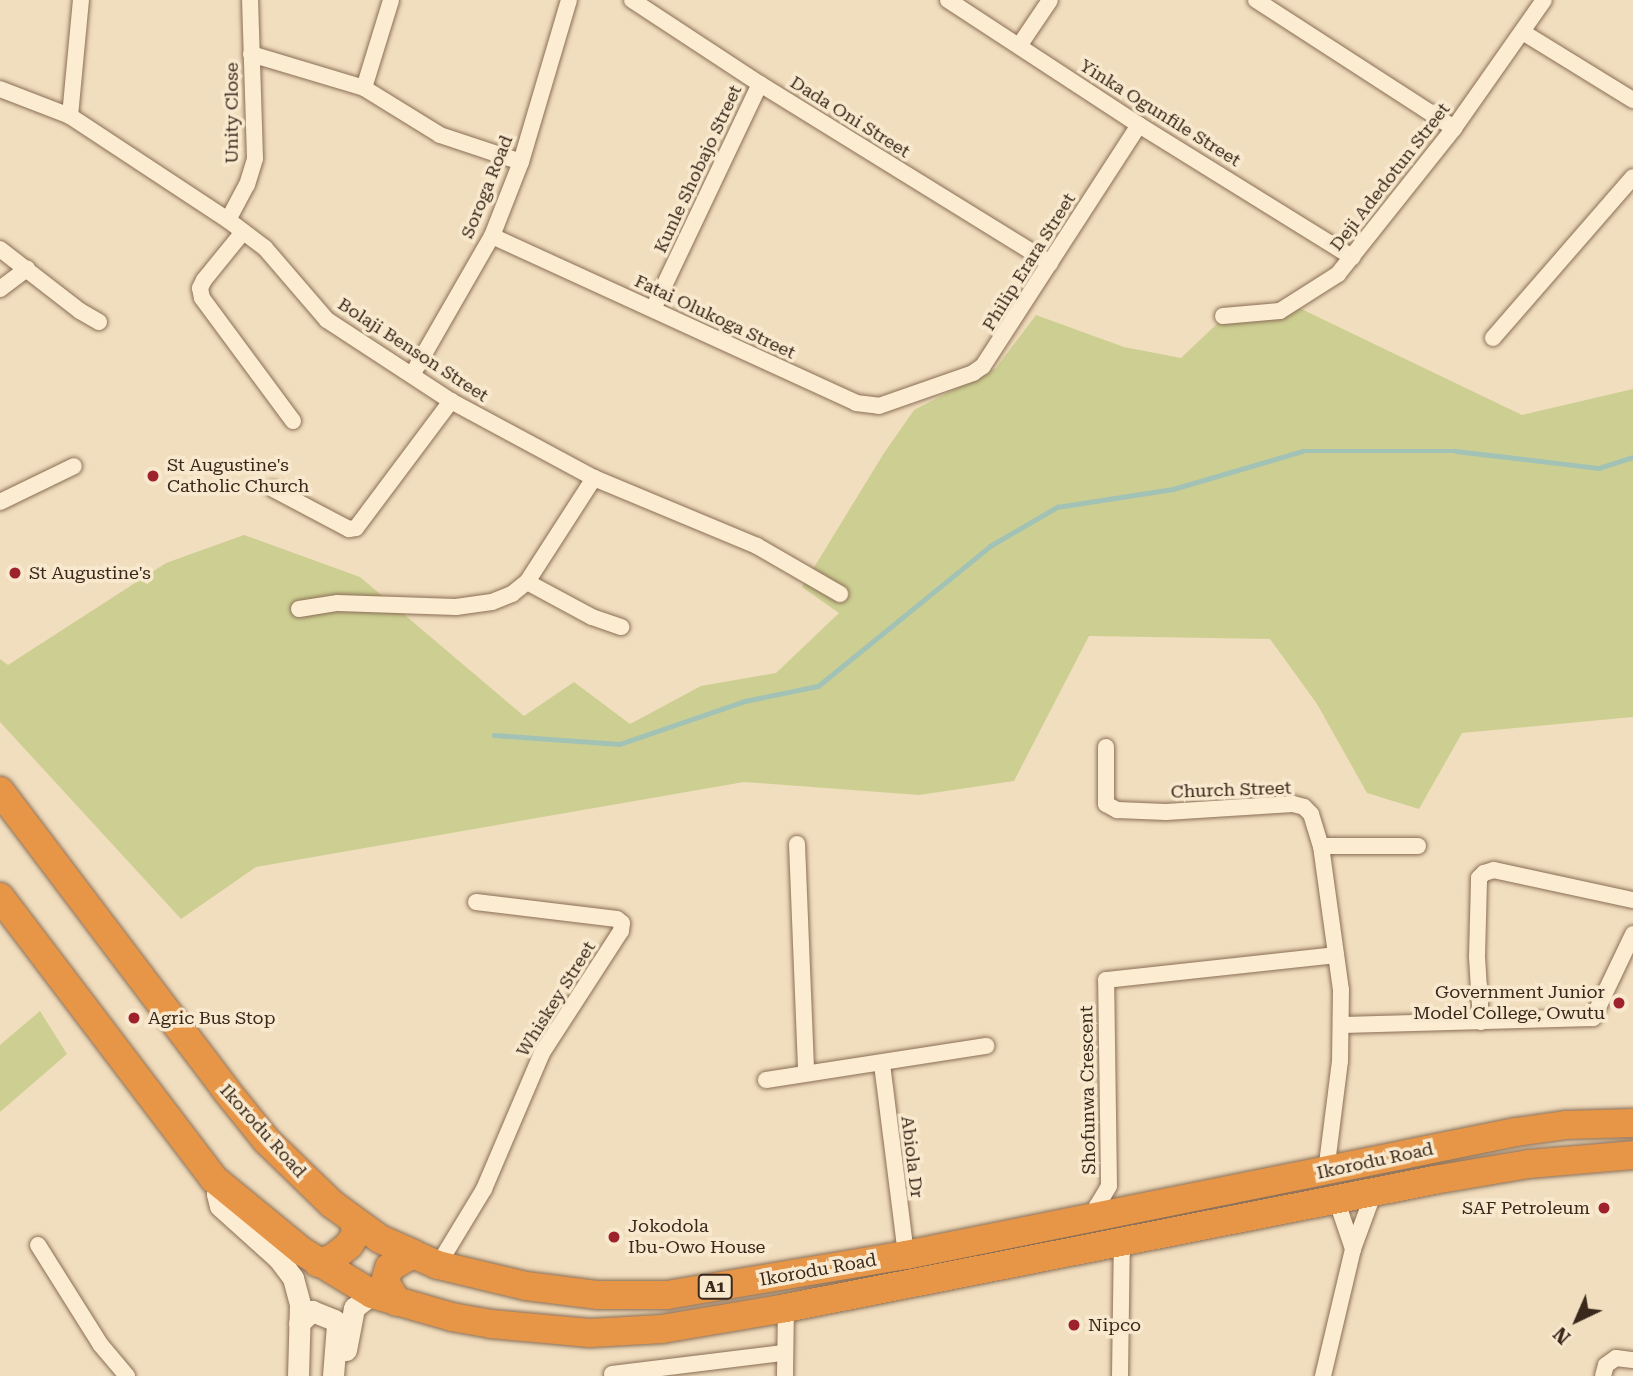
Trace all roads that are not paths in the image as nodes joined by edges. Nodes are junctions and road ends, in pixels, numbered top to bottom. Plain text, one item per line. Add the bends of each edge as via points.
1 (81, 0) edge
2 (250, 0) edge
3 (391, 0) edge
4 (569, 0) edge
5 (632, 0) edge
6 (948, 0) edge
7 (1049, 0) edge
8 (1256, 0) edge
9 (1544, 0) edge
10 (1524, 33) junction
11 (1019, 46) junction
12 (251, 54) junction
13 (760, 84) junction
14 (364, 88) junction
15 (0, 89) edge
16 (1633, 100) edge
17 (70, 116) junction
18 (1139, 125) junction
19 (1454, 128) junction
20 (521, 162) junction
21 (1633, 177) edge
22 (1628, 196) edge
23 (228, 220) junction
24 (243, 232) junction
25 (492, 236) junction
26 (0, 249) edge
27 (1352, 257) junction
28 (1050, 263) junction
29 (27, 269) junction
30 (0, 289) edge
31 (653, 309) junction
32 (1223, 316) dead end
33 (99, 321) dead end
34 (1493, 338) dead end
35 (412, 375) junction
36 (926, 391) joint
37 (451, 401) junction
38 (293, 421) dead end
39 (74, 466) dead end
40 (594, 478) junction
41 (273, 489) dead end
42 (0, 502) edge
43 (527, 582) junction
44 (839, 594) dead end
45 (299, 610) dead end
46 (621, 626) dead end
47 (1106, 747) dead end
48 (0, 791) edge
49 (797, 844) dead end
50 (1321, 846) junction
51 (1418, 846) dead end
52 (0, 897) edge
53 (1633, 900) edge
54 (476, 902) dead end
55 (1633, 934) edge
56 (1336, 955) junction
57 (1481, 1022) junction
58 (1342, 1025) junction
59 (986, 1046) dead end
60 (882, 1064) junction
61 (806, 1072) junction
62 (766, 1080) dead end
63 (1633, 1123) edge
64 (1633, 1155) edge
65 (1326, 1171) junction
66 (222, 1185) junction
67 (1374, 1192) junction
68 (1336, 1199) junction
69 (1097, 1217) junction
70 (354, 1221) junction
71 (1122, 1241) junction
72 (38, 1245) dead end
73 (1353, 1250) junction
74 (906, 1255) junction
75 (426, 1259) junction
76 (318, 1263) junction
77 (385, 1298) junction
78 (786, 1308) junction
79 (299, 1323) junction
80 (783, 1353) junction
81 (1633, 1360) edge
82 (612, 1374) dead end
83 (127, 1376) edge
84 (298, 1376) edge
85 (333, 1376) edge
86 (341, 1376) edge
87 (785, 1376) edge
88 (1120, 1376) edge
89 (1323, 1376) edge
90 (1603, 1376) edge

1 - 17 street
2 - 12 street, Unity Close
3 - 14 street
4 - 20 street, Soroga Road
5 - 13 street, Dada Oni Street
6 - 11 street, Yinka Ogunfile Street
7 - 11 street
8 - 19 street
9 - 10 street, Deji Adedotun Street
10 - 16 street
10 - 19 street, Deji Adedotun Street
11 - 18 street, Yinka Ogunfile Street
12 - 14 street
12 - 23 street, Unity Close via 255,158
13 - 28 street, Dada Oni Street
13 - 31 street, Kunle Shobajo Street
14 - 20 street via 440,135
15 - 17 street, Bolaji Benson Street
17 - 23 street, Bolaji Benson Street
18 - 27 street, Yinka Ogunfile Street
18 - 28 street, Philip Erara Street
19 - 27 street, Deji Adedotun Street
20 - 25 street, Soroga Road
21 - 22 street
22 - 34 street
23 - 24 street, Bolaji Benson Street
24 - 35 street, Bolaji Benson Street via 265,248 327,320
24 - 38 street via 204,280 202,298
25 - 31 street, Fatai Olukoga Street
25 - 35 street, Soroga Road
26 - 29 street
27 - 32 street, Deji Adedotun Street via 1338,274 1280,311
28 - 36 street, Philip Erara Street via 983,366
29 - 30 street
29 - 33 street
31 - 36 street, Fatai Olukoga Street via 856,403 878,407
35 - 37 street, Bolaji Benson Street
37 - 40 street, Bolaji Benson Street
37 - 41 street via 356,528 349,529
39 - 42 street
40 - 43 street
40 - 44 street, Bolaji Benson Street via 757,546
43 - 45 street via 492,602 456,607 338,603
43 - 46 street via 592,617
47 - 50 street, Church Street via 1106,804 1110,808 1166,812 1293,804 1311,814
48 - 70 highway, Ikorodu Road / A1 via 259,1130
49 - 61 street
50 - 51 street
50 - 56 street, Church Street
52 - 66 highway, Ikorodu Road / A1
53 - 57 street via 1494,870 1479,877
54 - 75 street, Whiskey Street via 617,919 621,931 542,1054 484,1189
55 - 57 street via 1593,1018
56 - 58 street, Church Street
56 - 69 street, Shofunwa Crescent via 1106,980 1109,1186 1097,1206
57 - 58 street
58 - 65 street, Church Street
59 - 60 street
60 - 61 street
60 - 74 street, Abiola Dr
61 - 62 street
63 - 65 highway, Ikorodu Road / A1 via 1516,1132
64 - 67 highway, Ikorodu Road / A1 via 1529,1164
65 - 69 highway, Ikorodu Road / A1
66 - 76 highway, Ikorodu Road / A1
66 - 79 street via 217,1195 220,1206 278,1258 293,1278
67 - 68 highway, Ikorodu Road / A1
67 - 73 street
68 - 71 highway, Ikorodu Road / A1
68 - 73 street
69 - 74 highway, Ikorodu Road / A1
70 - 75 highway, Ikorodu Road / A1 via 380,1239
70 - 76 highway via 356,1234 349,1245
71 - 78 highway, Ikorodu Road / A1
71 - 88 street
72 - 83 street via 100,1344
73 - 89 street
74 - 75 highway, Ikorodu Road / A1 via 667,1295 628,1296 526,1286
75 - 77 highway via 389,1268
76 - 77 highway, Ikorodu Road / A1
77 - 78 highway, Ikorodu Road / A1 via 491,1324 590,1333 662,1329
77 - 86 street via 354,1308
78 - 80 street
79 - 84 street
79 - 85 street via 312,1311 334,1320
80 - 82 street
80 - 87 street
81 - 90 street via 1611,1360

